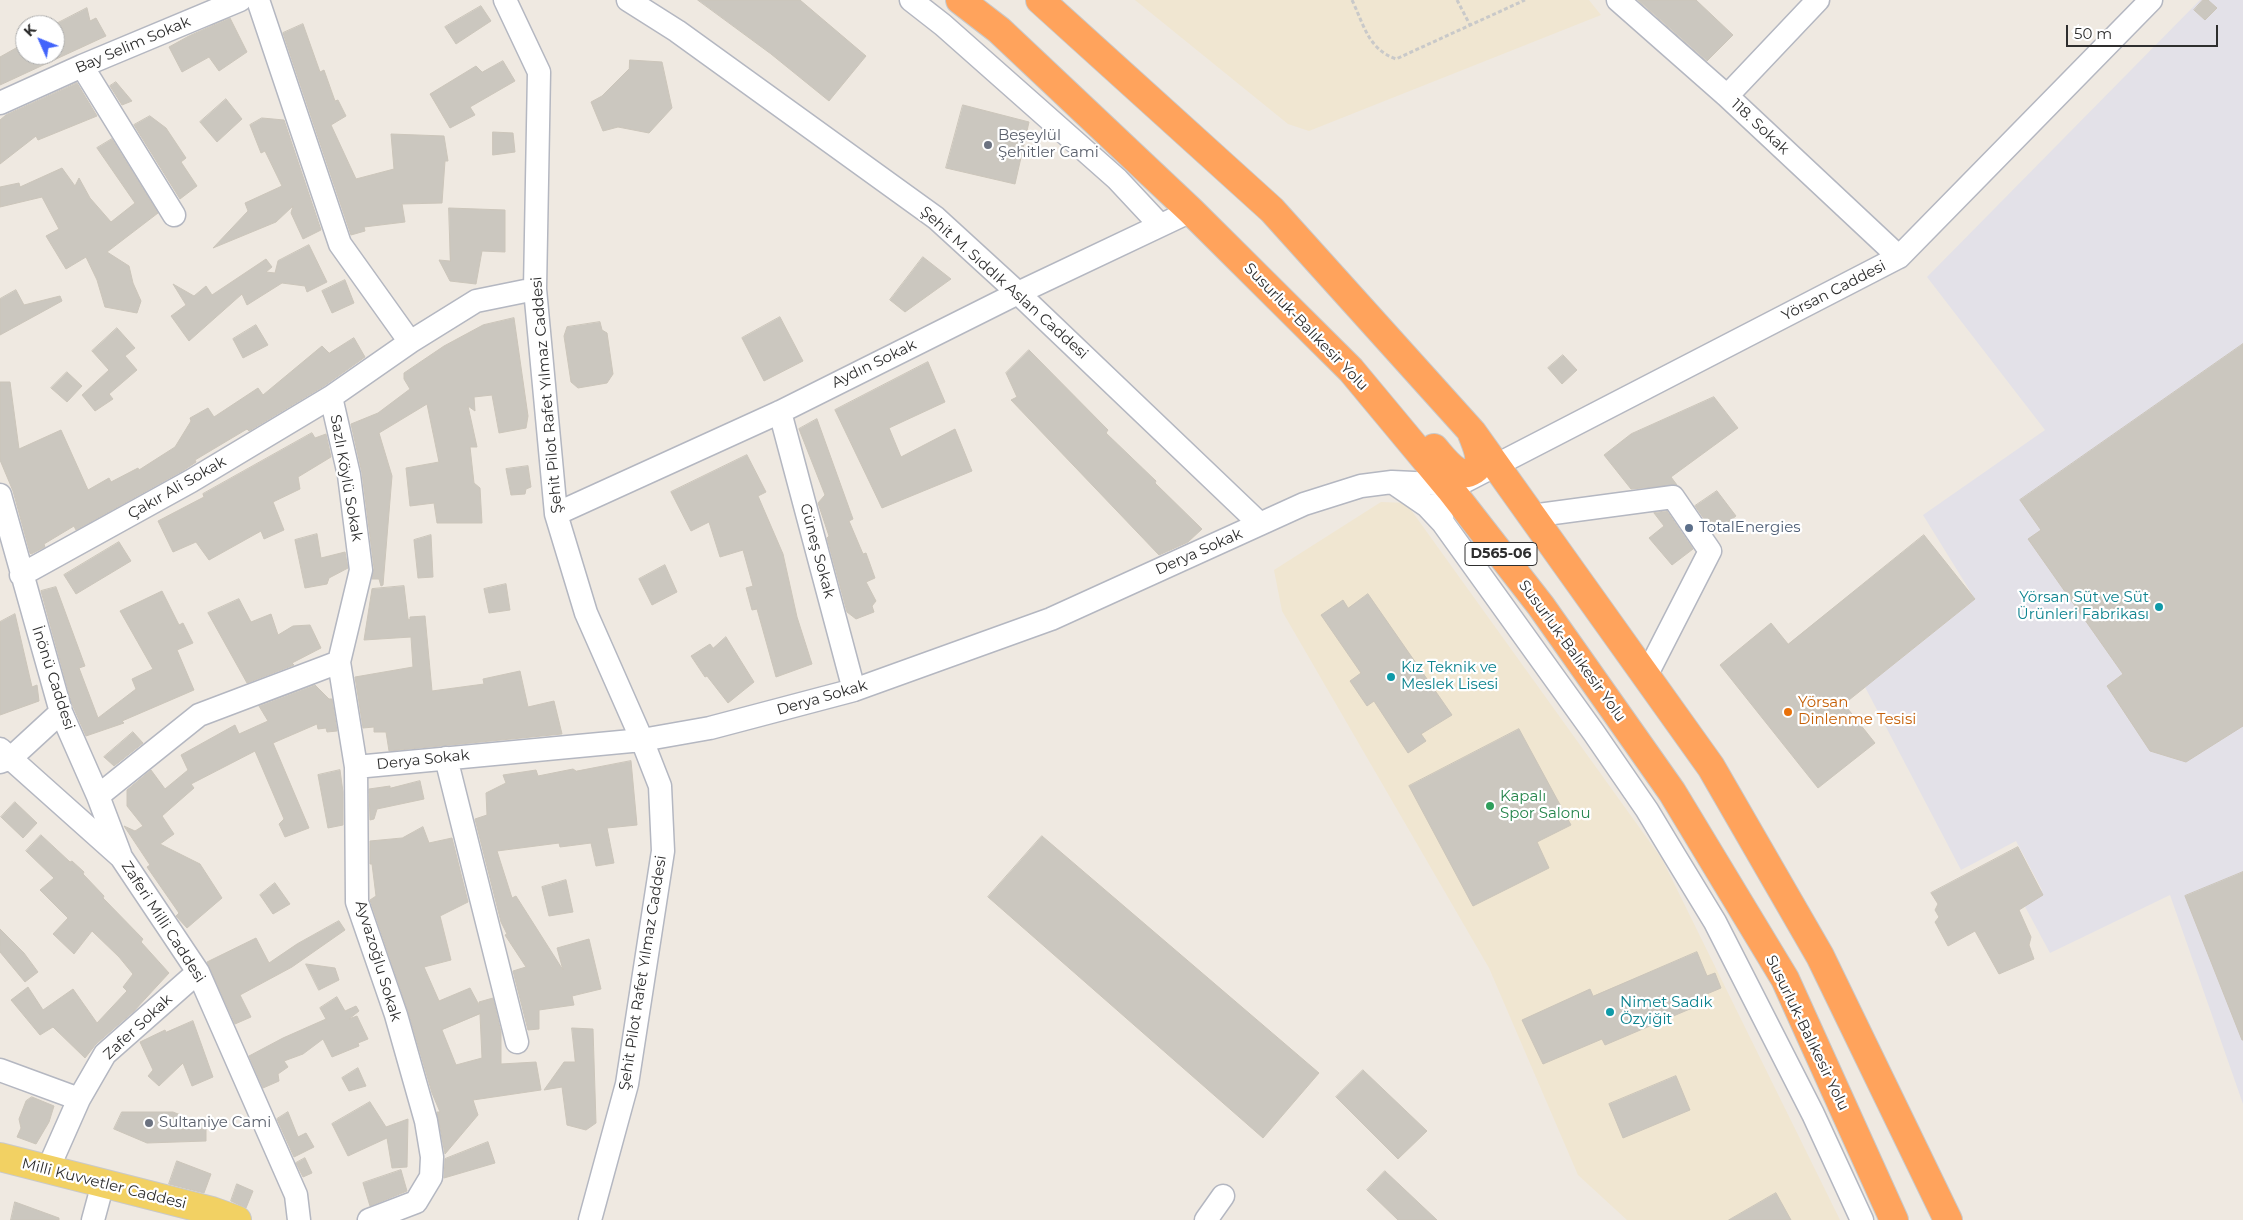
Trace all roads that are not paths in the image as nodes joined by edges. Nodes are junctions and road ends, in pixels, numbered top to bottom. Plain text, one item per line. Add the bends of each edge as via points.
1 (240, 0) edge
2 (258, 0) edge
3 (505, 0) edge
4 (628, 0) edge
5 (911, 0) edge
6 (960, 0) edge
7 (1040, 0) edge
8 (1618, 0) edge
9 (1818, 0) edge
10 (2151, 0) edge
11 (82, 66) junction
12 (1727, 96) junction
13 (0, 103) edge
14 (1191, 211) junction
15 (174, 214) dead end
16 (1160, 225) junction
17 (1899, 257) junction
18 (535, 289) junction
19 (1018, 293) junction
20 (1274, 294) junction
21 (410, 342) junction
22 (331, 397) junction
23 (780, 412) junction
24 (1472, 432) junction
25 (1496, 465) junction
26 (1392, 482) junction
27 (1450, 489) junction
28 (0, 495) edge
29 (556, 514) junction
30 (1532, 516) junction
31 (1443, 523) junction
32 (1260, 524) junction
33 (22, 575) junction
34 (339, 662) junction
35 (1646, 676) junction
36 (854, 690) junction
37 (61, 712) junction
38 (642, 740) junction
39 (4, 756) edge
40 (446, 758) junction
41 (356, 767) junction
42 (98, 796) junction
43 (121, 857) junction
44 (198, 972) junction
45 (517, 1042) dead end
46 (0, 1070) edge
47 (79, 1099) junction
48 (0, 1157) edge
49 (48, 1169) junction
50 (103, 1183) junction
51 (1223, 1196) dead end
52 (93, 1220) edge
53 (237, 1220) edge
54 (300, 1220) edge
55 (369, 1220) edge
56 (590, 1220) edge
57 (1206, 1220) edge
58 (1862, 1220) edge
59 (1894, 1220) edge
60 (1948, 1220) edge

1 - 11 street, Bay Selim Sokak
2 - 21 street via 340,244
3 - 18 street, Şehit Pilot Rafet Yılmaz Caddesi via 539,72
4 - 19 street, Şehit M. Sıddık Aslan Caddesi via 677,30 936,218
5 - 16 street via 1117,179
6 - 14 highway, Susurluk-Balıkesir Yolu / D565-06 via 999,30
7 - 24 highway, D565-06 via 1272,210
8 - 12 street, 118. Sokak
9 - 12 street
10 - 17 street, Yörsan Caddesi
11 - 13 street, Bay Selim Sokak
11 - 15 street
12 - 17 street, 118. Sokak
14 - 16 street, Aydın Sokak
14 - 20 highway, Susurluk-Balıkesir Yolu / D565-06
16 - 19 street, Aydın Sokak
17 - 25 street, Yörsan Caddesi
18 - 21 street, Sazlı Köylü Sokak via 476,301
18 - 29 street, Şehit Pilot Rafet Yılmaz Caddesi
19 - 23 street, Aydın Sokak
19 - 32 street, Şehit M. Sıddık Aslan Caddesi
20 - 24 highway via 1333,332 1448,464 1464,474 1471,472 1480,456
20 - 27 highway, Susurluk-Balıkesir Yolu / D565-06 via 1351,370
21 - 22 street, Sazlı Köylü Sokak
22 - 33 street, Çakır Ali Sokak via 191,481
22 - 34 street, Sazlı Köylü Sokak via 349,475 360,570
23 - 29 street, Aydın Sokak
23 - 36 street, Güneş Sokak
24 - 25 highway, D565-06
25 - 27 street, Yörsan Caddesi
25 - 30 highway, D565-06
26 - 27 street, Derya Sokak via 1436,484
26 - 31 street via 1427,506
26 - 32 street, Derya Sokak via 1361,486 1304,504
27 - 31 street via 1439,502
27 - 59 highway, Susurluk-Balıkesir Yolu / D565-06 via 1541,606 1672,792 1785,979
28 - 33 street, İnönü Caddesi
29 - 38 street, Şehit Pilot Rafet Yılmaz Caddesi via 586,613
30 - 35 highway, D565-06
30 - 35 street via 1673,497 1710,551
31 - 58 street via 1647,810 1715,922 1813,1114
32 - 36 street, Derya Sokak via 1051,619
33 - 37 street, İnönü Caddesi
34 - 41 street, Ayvazoğlu Sokak
34 - 42 street via 199,715
35 - 60 highway, D565-06 via 1711,766 1820,956
36 - 38 street, Derya Sokak via 710,728
37 - 39 street
37 - 42 street, İnönü Caddesi
38 - 40 street, Derya Sokak
38 - 56 street, Şehit Pilot Rafet Yılmaz Caddesi via 660,786 664,852 627,1084
39 - 43 street, Zaferi Milli Caddesi
40 - 41 street, Derya Sokak
40 - 45 street
41 - 55 street, Ayvazoğlu Sokak via 357,902 398,1024 426,1121 432,1157 431,1177 416,1202
42 - 43 street, İnönü Caddesi
43 - 44 street, Zaferi Milli Caddesi
44 - 47 street, Zafer Sokak via 105,1054
44 - 54 street, Zaferi Milli Caddesi via 296,1195
46 - 47 street
47 - 49 street, Zafer Sokak
48 - 49 main road, Milli Kuvvetler Caddesi
49 - 50 main road, Milli Kuvvetler Caddesi
50 - 52 street
50 - 53 main road, Milli Kuvvetler Caddesi
51 - 57 street

